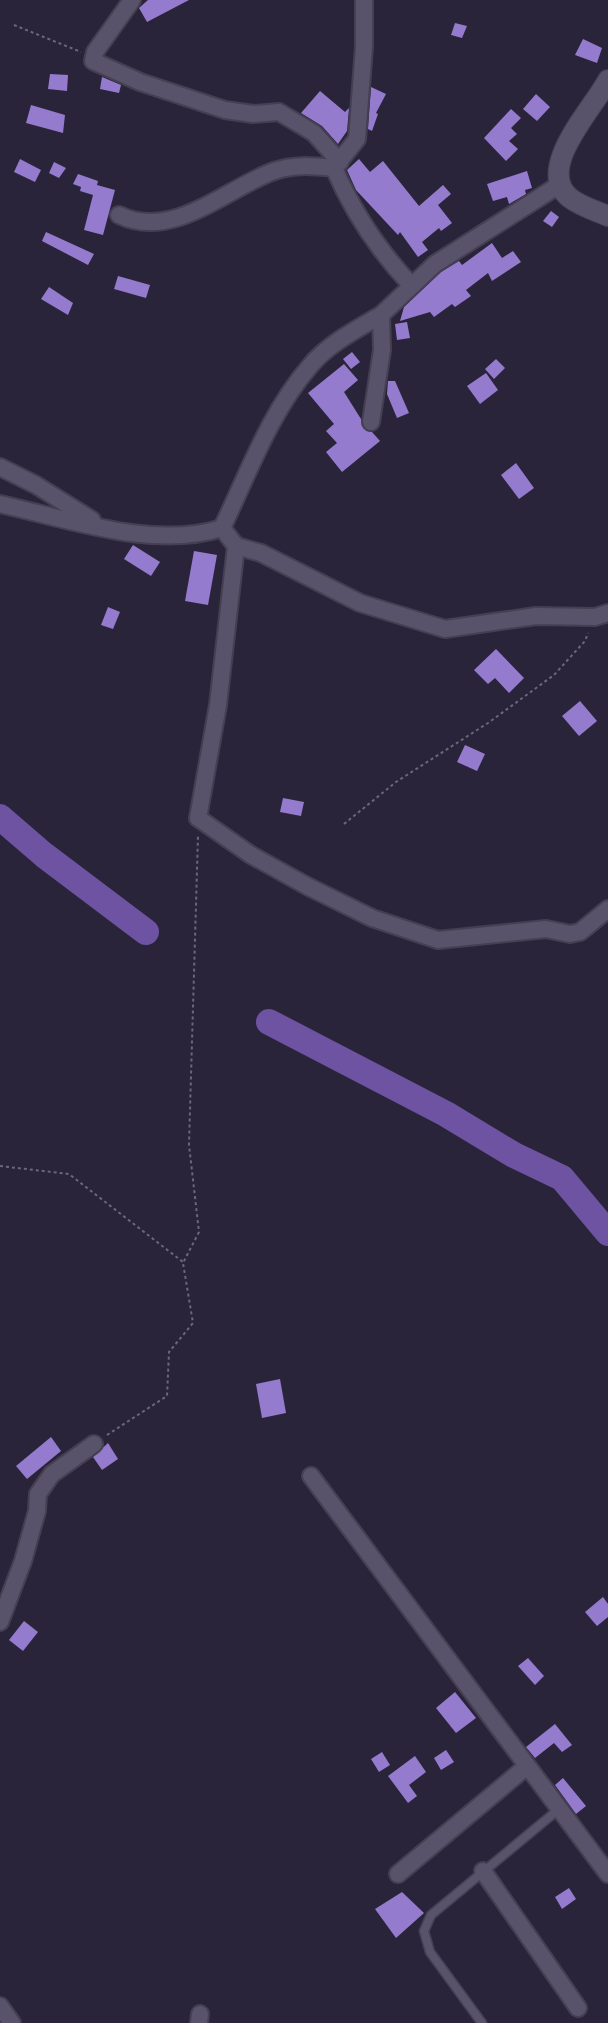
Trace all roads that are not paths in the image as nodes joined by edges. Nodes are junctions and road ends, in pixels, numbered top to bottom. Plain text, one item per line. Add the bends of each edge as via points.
1 (132, 0) edge
2 (364, 0) edge
3 (608, 80) edge
4 (337, 165) junction
5 (559, 185) junction
6 (118, 215) dead end
7 (608, 216) edge
8 (411, 285) junction
9 (381, 315) junction
10 (371, 422) dead end
11 (0, 467) edge
12 (0, 504) edge
13 (103, 526) junction
14 (222, 528) junction
15 (236, 546) junction
16 (602, 615) edge
17 (608, 909) edge
18 (94, 1444) road end
19 (311, 1476) dead end
20 (0, 1622) edge
21 (526, 1767) junction
22 (558, 1809) junction
23 (483, 1871) junction
24 (398, 1874) dead end
25 (608, 1874) edge
26 (0, 2006) edge
27 (578, 2008) dead end
28 (12, 2023) edge
29 (482, 2023) edge

1 - 4 street via 92,56 93,61 140,82 225,110 279,112 314,133
2 - 4 street via 357,139
3 - 5 street via 566,146 556,171
4 - 6 street via 303,165 274,171 195,211 161,222 135,223
4 - 8 street via 344,191 380,252
5 - 7 street via 571,198
5 - 8 street via 435,264
8 - 9 street
9 - 10 street via 382,350
9 - 14 street via 310,365 275,417
11 - 13 street
12 - 13 street
13 - 14 street via 166,537
14 - 15 street
15 - 16 street via 261,553 360,603 445,629 536,616
15 - 17 street via 218,705 198,818 251,855 307,886 372,918 438,940 546,929 570,934 580,932
18 - 20 street via 52,1474 38,1494 23,1561
19 - 21 street
21 - 22 street
21 - 24 street
22 - 23 lane
22 - 25 street
23 - 27 street
23 - 29 lane via 431,1915 424,1930 430,1952
26 - 28 street

